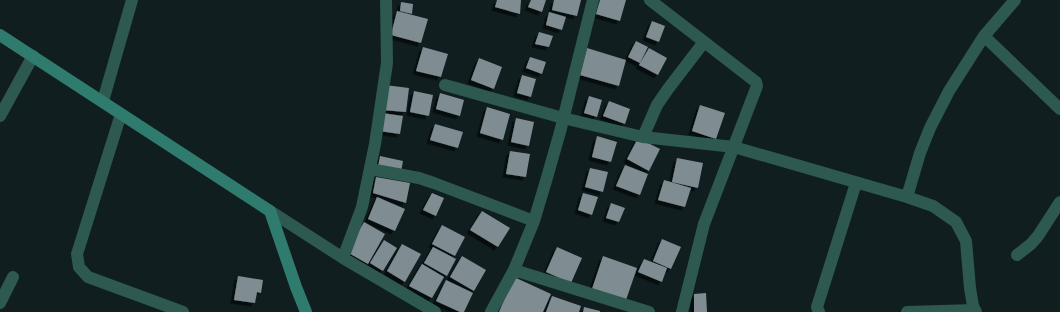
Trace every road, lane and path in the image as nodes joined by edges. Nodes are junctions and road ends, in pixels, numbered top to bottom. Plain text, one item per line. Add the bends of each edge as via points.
1 (132, 0) edge
2 (386, 0) edge
3 (593, 0) edge
4 (650, 0) edge
5 (1015, 0) edge
6 (0, 34) edge
7 (984, 36) junction
8 (704, 42) junction
9 (33, 56) junction
10 (445, 85) dead end
11 (103, 102) junction
12 (1060, 109) edge
13 (121, 114) junction
14 (0, 116) edge
15 (563, 118) junction
16 (643, 137) junction
17 (734, 147) junction
18 (370, 169) junction
19 (856, 182) junction
20 (907, 197) junction
21 (1060, 202) edge
22 (270, 211) junction
23 (534, 221) junction
24 (1018, 255) dead end
25 (343, 258) junction
26 (514, 270) junction
27 (12, 277) dead end
28 (0, 303) edge
29 (975, 311) edge
30 (183, 312) edge
31 (306, 312) edge
32 (435, 312) edge
33 (491, 312) edge
34 (649, 312) edge
35 (682, 312) edge
36 (819, 312) edge
37 (907, 312) edge

1 - 11 street
2 - 18 street via 387,63
3 - 15 street
4 - 8 street
5 - 7 street
6 - 9 street
7 - 12 street
7 - 20 street via 949,91 930,128
8 - 16 street via 657,105
8 - 17 street via 756,82 757,88
9 - 11 street
9 - 14 street
10 - 15 street
11 - 13 street
13 - 22 street
13 - 30 street via 77,254 78,267 88,277
15 - 16 street
15 - 23 street
16 - 17 street
17 - 19 street
17 - 35 street via 704,224
18 - 23 street via 419,178
18 - 25 street via 362,207
19 - 20 street
19 - 36 street via 817,307
20 - 29 street via 933,206 956,222 966,241 970,288
21 - 24 street via 1038,236
22 - 25 street
22 - 31 street
23 - 26 street
25 - 32 street
26 - 33 street
26 - 34 street
27 - 28 street
29 - 37 street

